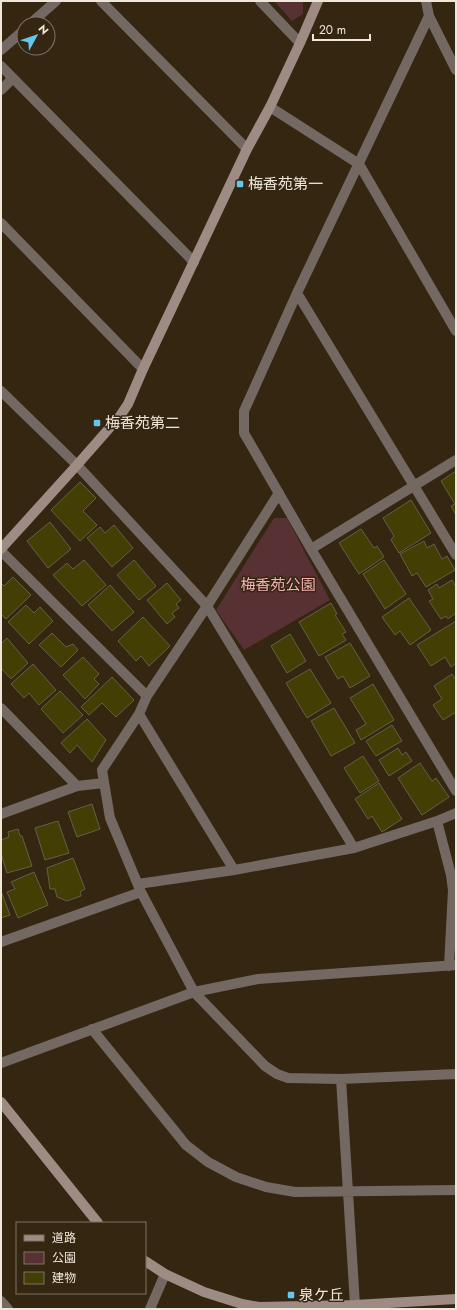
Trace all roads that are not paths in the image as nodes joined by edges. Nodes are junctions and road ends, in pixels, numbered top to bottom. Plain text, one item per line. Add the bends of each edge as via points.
1 (56, 1) edge
2 (101, 1) edge
3 (260, 1) edge
4 (318, 1) edge
5 (426, 1) edge
6 (39, 16) edge
7 (429, 16) junction
8 (16, 37) edge
9 (300, 43) junction
10 (1, 50) edge
11 (1, 66) edge
12 (456, 70) edge
13 (13, 78) junction
14 (1, 90) edge
15 (270, 108) junction
16 (247, 150) junction
17 (359, 164) junction
18 (1, 223) edge
19 (194, 262) junction
20 (297, 293) junction
21 (456, 331) edge
22 (143, 369) junction
23 (1, 391) edge
24 (456, 460) edge
25 (77, 465) junction
26 (415, 485) junction
27 (279, 493) junction
28 (311, 549) junction
29 (1, 550) edge
30 (456, 555) edge
31 (207, 606) junction
32 (147, 696) junction
33 (1, 708) edge
34 (139, 714) junction
35 (104, 783) junction
36 (77, 786) junction
37 (456, 791) edge
38 (456, 813) edge
39 (1, 814) edge
40 (437, 821) junction
41 (354, 848) junction
42 (234, 870) junction
43 (139, 888) junction
44 (1, 942) edge
45 (452, 966) edge
46 (194, 992) junction
47 (92, 1029) junction
48 (1, 1063) edge
49 (456, 1074) edge
50 (340, 1079) junction
51 (1, 1102) edge
52 (456, 1190) edge
53 (349, 1192) junction
54 (97, 1222) edge
55 (146, 1262) edge
56 (166, 1274) junction
57 (456, 1299) edge
58 (1, 1301) edge
59 (355, 1305) junction
60 (394, 1306) edge
61 (8, 1309) edge
62 (150, 1309) edge

1 - 6 street
2 - 16 street
3 - 9 street
4 - 9 street
5 - 7 street
7 - 12 street
7 - 17 street
8 - 10 street
9 - 15 street
11 - 13 street
13 - 14 street
13 - 19 street
15 - 16 street
15 - 17 street
16 - 19 street
17 - 20 street
17 - 21 street
18 - 22 street
19 - 22 street
20 - 26 street
20 - 27 street via 244,411 244,433
22 - 25 street via 120,416
23 - 25 street
24 - 26 street
25 - 29 street
25 - 31 street
26 - 28 street
26 - 30 street
27 - 28 street
27 - 31 street
28 - 37 street
29 - 32 street
31 - 32 street
31 - 41 street
32 - 34 street
33 - 36 street
34 - 35 street via 102,770
34 - 42 street
35 - 36 street
35 - 43 street via 110,818
36 - 39 street
38 - 40 street
40 - 41 street
40 - 45 street via 453,890
41 - 42 street
42 - 43 street
43 - 44 street
43 - 46 street
45 - 46 street via 258,979
46 - 47 street
46 - 50 street via 265,1066 277,1074 288,1078
47 - 48 street
47 - 53 street via 186,1145 208,1162 236,1177 266,1187 295,1192
49 - 50 street
50 - 53 street
51 - 54 street
52 - 53 street
53 - 59 street
55 - 56 street
56 - 59 street via 204,1292 259,1307
56 - 62 street
57 - 60 street
58 - 61 street
59 - 60 street

